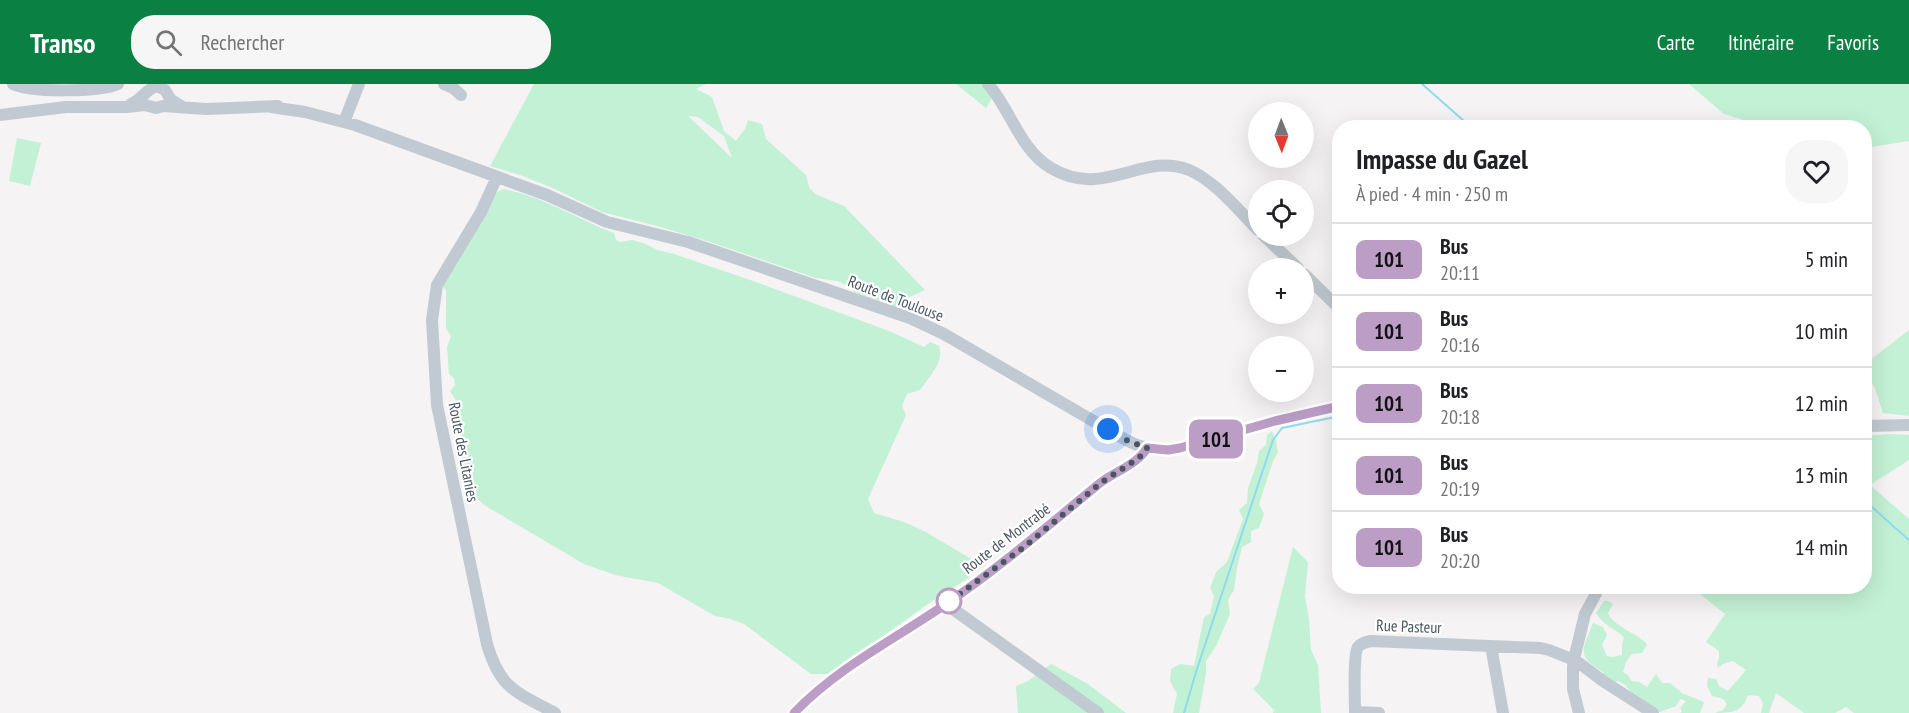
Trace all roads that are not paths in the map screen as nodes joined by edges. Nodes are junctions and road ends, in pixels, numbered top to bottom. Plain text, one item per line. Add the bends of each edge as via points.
1 (13, 84) edge
2 (118, 84) edge
3 (359, 84) edge
4 (444, 84) edge
5 (988, 84) edge
6 (162, 91) edge
7 (461, 95) dead end
8 (148, 100) junction
9 (0, 115) edge
10 (346, 118) junction
11 (497, 177) junction
12 (1248, 220) edge
13 (1275, 246) edge
14 (1287, 258) edge
15 (1314, 284) edge
16 (1332, 301) edge
17 (1332, 408) edge
18 (1909, 425) edge
19 (1872, 426) edge
20 (1147, 448) junction
21 (1596, 594) edge
22 (946, 604) junction
23 (1491, 646) junction
24 (1574, 661) junction
25 (1594, 675) junction
26 (1573, 689) junction
27 (1355, 712) edge
28 (555, 713) edge
29 (794, 713) edge
30 (1098, 713) edge
31 (1379, 713) edge
32 (1503, 713) edge
33 (1579, 713) edge
34 (1653, 713) edge

1 - 2 street via 35,90
3 - 10 street
4 - 7 street
5 - 12 street via 1028,147 1050,168 1071,177 1098,180 1161,165 1182,167 1204,178
6 - 8 street via 150,88
6 - 8 street via 156,108
6 - 10 street, Route de Toulouse via 175,103 194,109 271,107
8 - 9 street via 121,107 58,107
10 - 11 street, Route de Toulouse
11 - 20 street, Route de Toulouse via 607,222 688,242 928,325 1126,440
11 - 28 street, Route des Litanies via 435,295 432,320 437,405 494,665 511,688
13 - 14 street
15 - 16 street
17 - 20 street, Route de Toulouse via 1180,448
18 - 19 street
20 - 22 street, Route de Montrabé
21 - 24 street via 1585,614
22 - 29 street, Route de Montrabé via 841,673
22 - 30 street
23 - 24 street via 1550,650
23 - 27 street, Rue Pasteur via 1364,642 1355,657
23 - 32 street
24 - 25 street
24 - 26 street
25 - 26 street
25 - 34 street
26 - 33 street
27 - 31 street

